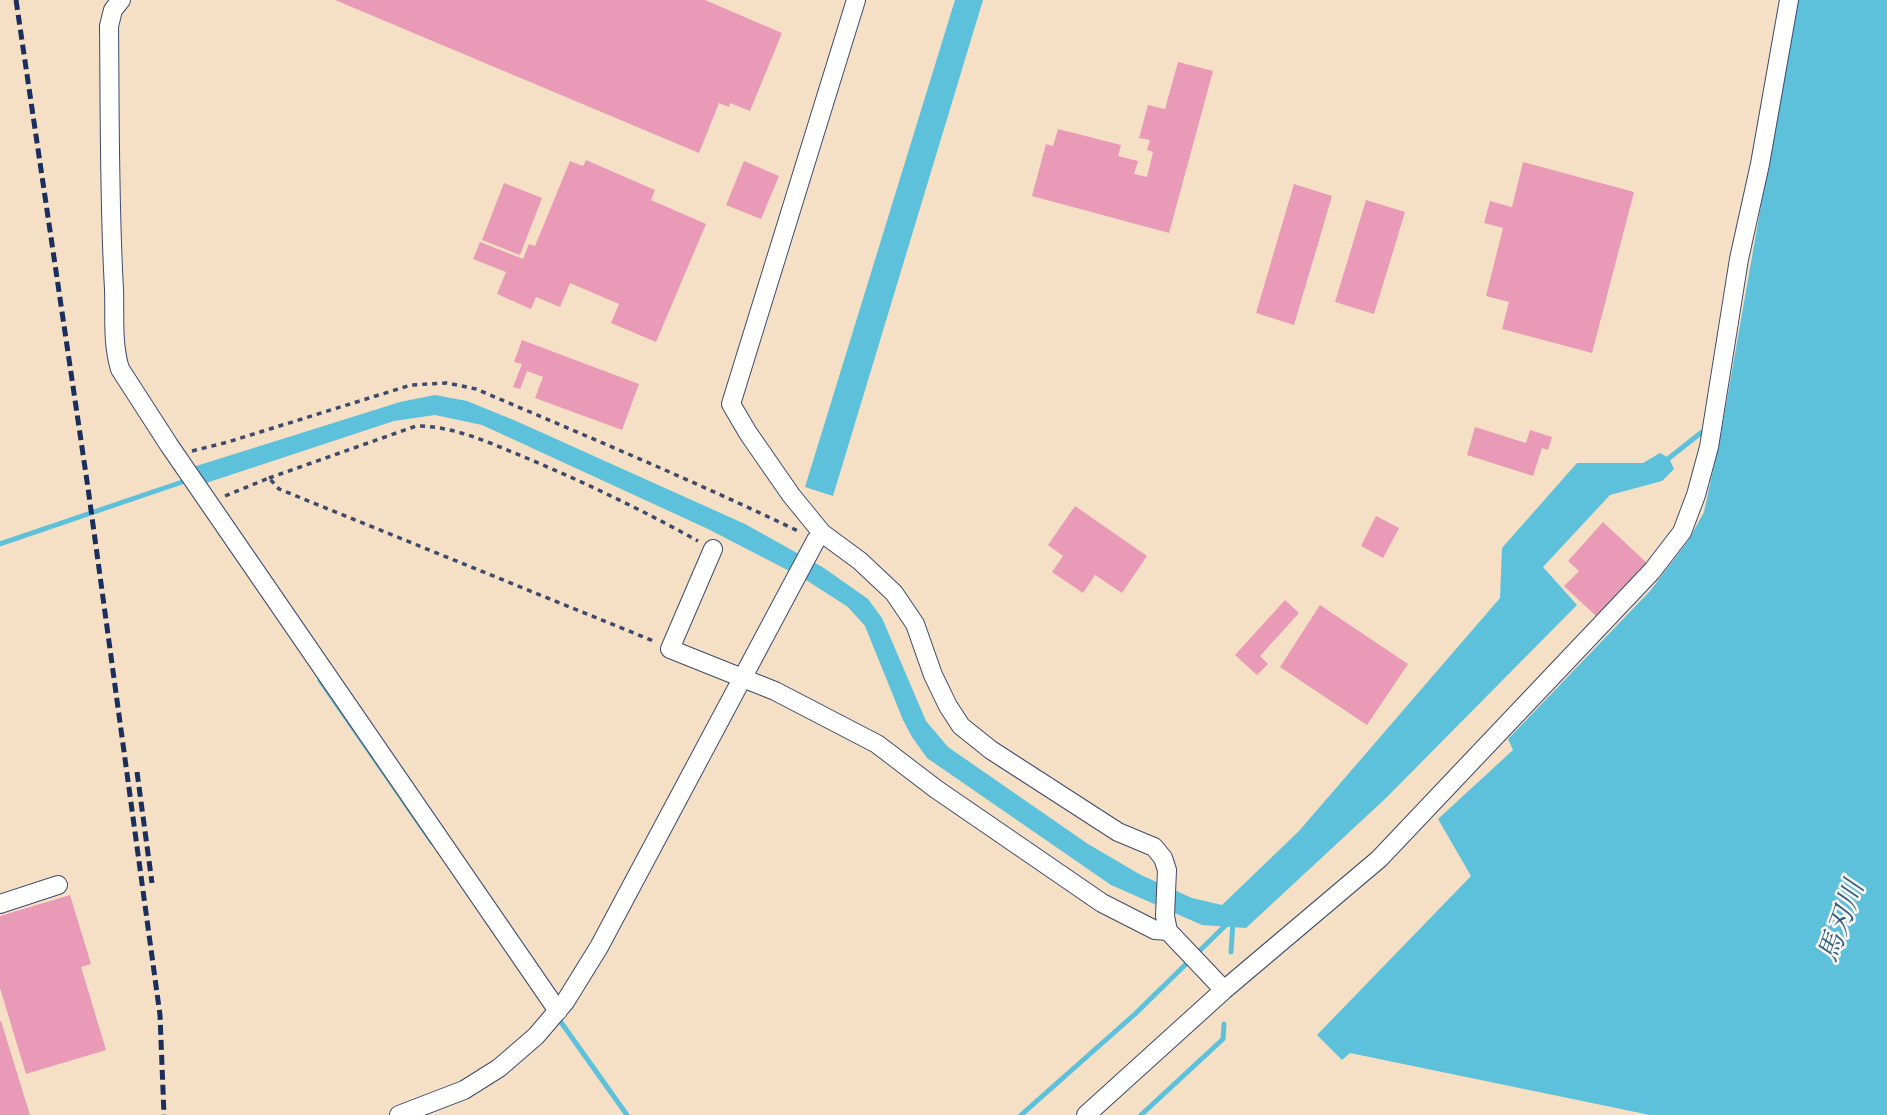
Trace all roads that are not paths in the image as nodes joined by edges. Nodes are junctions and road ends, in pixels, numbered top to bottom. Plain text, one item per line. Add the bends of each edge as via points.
1 (121, 0) edge
2 (856, 0) edge
3 (1789, 0) edge
4 (816, 541) junction
5 (713, 549) road end
6 (740, 679) junction
7 (58, 885) dead end
8 (0, 904) edge
9 (1171, 930) junction
10 (1224, 990) junction
11 (558, 1011) junction
12 (399, 1115) edge
13 (1086, 1115) edge

1 - 11 street via 109,26 111,228 120,369
2 - 4 street via 731,404
3 - 10 street via 1739,259 1709,447 1682,532 1652,571 1379,859
4 - 6 street
4 - 9 street via 860,561 894,593 915,624 933,675 961,726 1118,832 1154,848 1167,870
5 - 6 street via 670,649
6 - 9 street via 775,691 877,744 1102,903 1155,930
6 - 11 street via 599,947
7 - 8 street
9 - 10 street
10 - 13 street
11 - 12 street via 499,1068 464,1090

